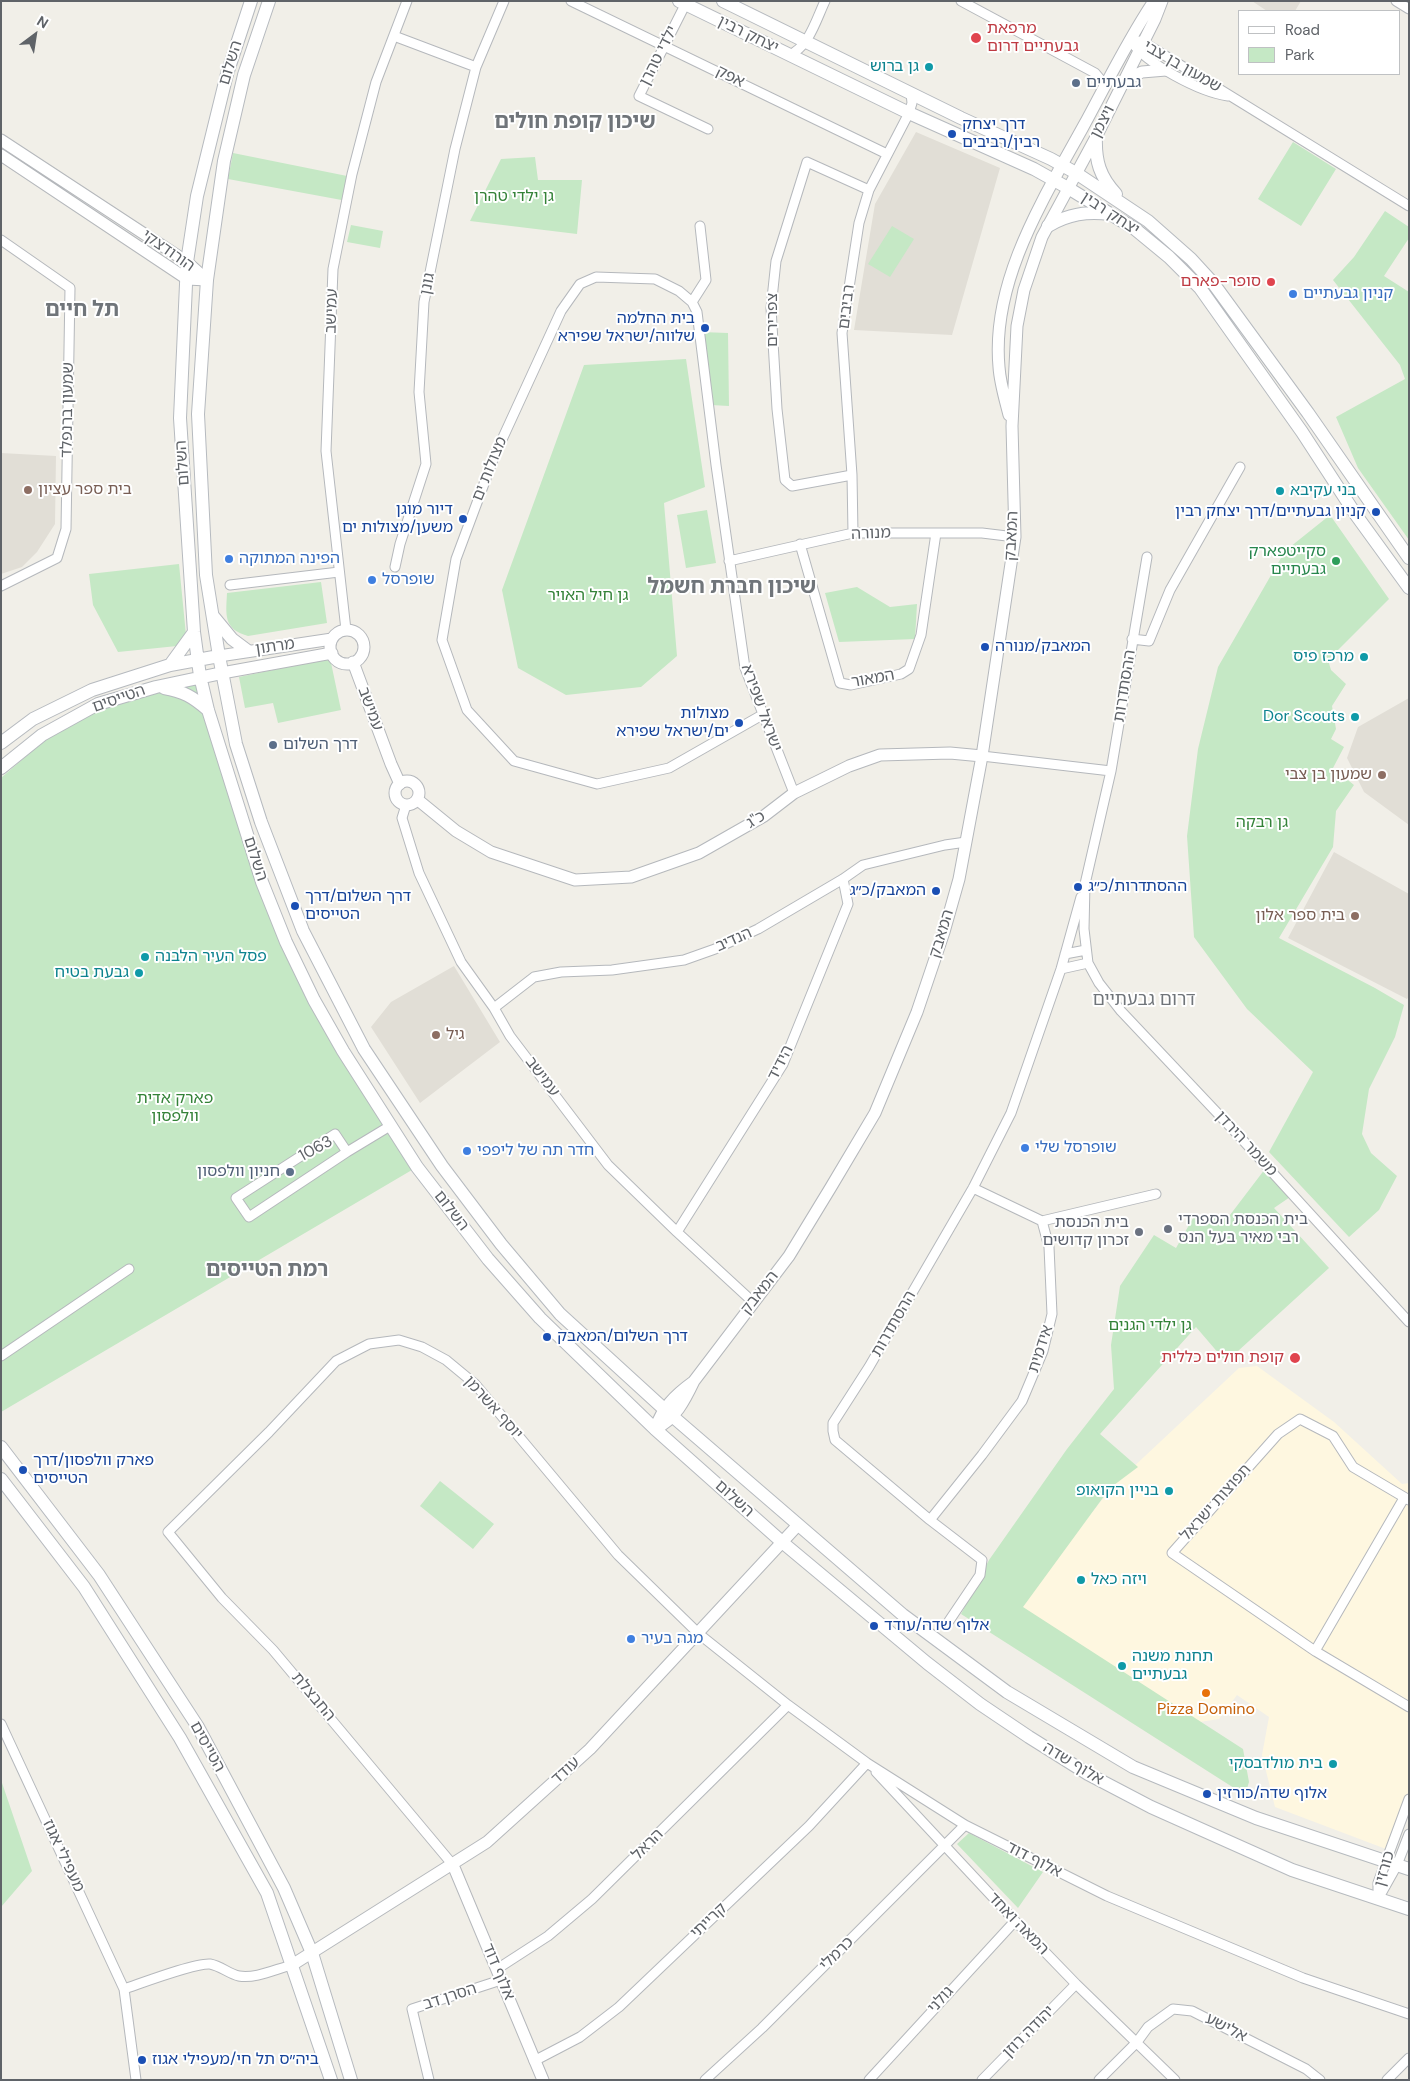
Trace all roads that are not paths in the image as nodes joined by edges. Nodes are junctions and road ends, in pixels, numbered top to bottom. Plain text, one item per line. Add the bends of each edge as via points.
1 (251, 1) edge
2 (269, 1) edge
3 (407, 1) edge
4 (571, 1) edge
5 (723, 1) edge
6 (825, 1) edge
7 (960, 1) edge
8 (1154, 1) edge
9 (1162, 1) edge
10 (1396, 1) edge
11 (684, 2) edge
12 (503, 4) edge
13 (1409, 9) edge
14 (394, 36) junction
15 (1130, 40) junction
16 (806, 42) junction
17 (665, 45) junction
18 (1141, 47) junction
19 (789, 55) junction
20 (476, 67) junction
21 (1166, 70) junction
22 (1123, 81) junction
23 (1105, 85) junction
24 (911, 94) junction
25 (1230, 96) junction
26 (910, 112) junction
27 (708, 129) dead end
28 (1096, 137) junction
29 (1, 140) edge
30 (887, 154) junction
31 (1, 155) edge
32 (1062, 165) junction
33 (1076, 173) junction
34 (1054, 180) junction
35 (1068, 188) junction
36 (869, 190) junction
37 (1409, 206) edge
38 (1128, 207) junction
39 (1114, 214) junction
40 (700, 226) dead end
41 (1048, 226) junction
42 (1, 240) edge
43 (187, 262) junction
44 (187, 279) junction
45 (207, 280) junction
46 (692, 302) junction
47 (1012, 426) junction
48 (1240, 467) dead end
49 (852, 476) junction
50 (852, 533) junction
51 (936, 533) junction
52 (1015, 536) junction
53 (800, 544) junction
54 (1147, 557) dead end
55 (1409, 558) edge
56 (729, 561) junction
57 (395, 567) dead end
58 (339, 572) junction
59 (1, 586) edge
60 (230, 586) dead end
61 (1409, 588) edge
62 (212, 615) junction
63 (346, 630) junction
64 (194, 632) junction
65 (332, 639) junction
66 (1132, 639) junction
67 (248, 650) junction
68 (332, 653) junction
69 (219, 656) junction
70 (197, 660) junction
71 (353, 662) junction
72 (170, 665) junction
73 (222, 673) junction
74 (200, 676) junction
75 (156, 687) junction
76 (208, 710) junction
77 (762, 715) junction
78 (1, 743) edge
79 (982, 756) junction
80 (1, 768) edge
81 (1111, 771) junction
82 (400, 784) junction
83 (794, 793) junction
84 (418, 800) junction
85 (406, 805) junction
86 (966, 842) junction
87 (843, 879) junction
88 (1084, 884) junction
89 (1086, 950) junction
90 (1065, 954) junction
91 (1088, 963) junction
92 (1061, 969) junction
93 (494, 1008) junction
94 (390, 1126) junction
95 (347, 1152) junction
96 (973, 1188) junction
97 (1156, 1194) dead end
98 (1042, 1221) junction
99 (677, 1232) junction
100 (129, 1269) dead end
101 (753, 1302) junction
102 (1409, 1322) edge
103 (1, 1356) edge
104 (669, 1413) junction
105 (655, 1429) junction
106 (1, 1447) edge
107 (1, 1478) edge
108 (1407, 1499) edge
109 (930, 1520) junction
110 (798, 1525) junction
111 (168, 1532) joint
112 (782, 1542) junction
113 (950, 1621) dead end
114 (699, 1634) junction
115 (1315, 1651) junction
116 (788, 1705) junction
117 (1409, 1707) edge
118 (1, 1724) edge
119 (867, 1763) junction
120 (1409, 1799) edge
121 (965, 1825) junction
122 (1409, 1834) edge
123 (945, 1846) junction
124 (453, 1865) junction
125 (1397, 1865) edge
126 (1378, 1899) junction
127 (1409, 1909) edge
128 (1015, 1921) junction
129 (312, 1953) junction
130 (292, 1965) junction
131 (499, 1975) junction
132 (1076, 1984) junction
133 (124, 1989) junction
134 (1409, 2014) edge
135 (1137, 2042) junction
136 (1409, 2058) edge
137 (534, 2060) junction
138 (136, 2080) edge
139 (331, 2080) edge
140 (351, 2080) edge
141 (428, 2080) edge
142 (542, 2080) edge
143 (705, 2080) edge
144 (868, 2080) edge
145 (982, 2080) edge
146 (1099, 2080) edge
147 (1175, 2080) edge
148 (1320, 2080) edge
149 (1387, 2080) edge

1 - 43 main road, השלום via 227,74 197,196
2 - 45 main road, השלום via 244,75 224,161
3 - 14 street, עמישב
4 - 17 street, אפק
5 - 16 main road, יצחק רבין
6 - 16 street
7 - 23 street via 1095,73
8 - 15 street, ויצמן
9 - 18 street, ויצמן
10 - 13 street
11 - 17 street, ילדי טהרן
11 - 19 main road, יצחק רבין
12 - 20 street, גונן
14 - 20 street
14 - 58 street, עמישב via 376,82 352,174 333,269 326,451
15 - 18 street, שמעון בן צבי
15 - 23 street, ויצמן
16 - 19 street
16 - 24 main road, יצחק רבין
17 - 27 street, ילדי טהרן via 639,96
17 - 30 street, אפק
18 - 21 street, שמעון בן צבי
18 - 22 street, ויצמן
18 - 25 street, שמעון בן צבי
19 - 26 main road, יצחק רבין
20 - 57 street, גונן via 455,149 424,302 419,392 426,464
21 - 22 street via 1142,72
21 - 25 street, שמעון בן צבי via 1203,90
22 - 28 street, ויצמן
23 - 32 street, ויצמן
24 - 26 street, רביבים
24 - 32 main road, יצחק רבין
25 - 37 street, שמעון בן צבי
26 - 30 street, רביבים
26 - 34 main road, יצחק רבין
28 - 33 street, ויצמן
28 - 38 main road via 1100,173
29 - 43 street, הורודצקי
30 - 36 street, רביבים
31 - 44 street, הורודצקי
32 - 33 main road, יצחק רבין
32 - 34 street, ויצמן
33 - 35 street, ויצמן
33 - 38 main road, יצחק רבין
34 - 35 main road, יצחק רבין
34 - 47 street, המאבק via 1018,257 1001,324 999,367
35 - 39 main road, יצחק רבין
35 - 41 street, המאבק
36 - 49 street, רביבים via 859,223 842,332
36 - 49 street, צפרירים via 807,162 776,261 770,308 785,480 792,486
38 - 55 main road, יצחק רבין via 1167,237 1213,284
39 - 41 main road via 1079,213
39 - 61 main road, יצחק רבין via 1169,257 1200,288
40 - 46 street via 706,280
41 - 47 street, המאבק via 1030,272 1019,317
42 - 59 street, שמעון ברנפלד via 70,288 66,529 57,558
43 - 44 main road, השלום
43 - 45 street, הורודצקי
44 - 45 street, הורודצקי
44 - 64 main road, השלום via 180,418
45 - 62 main road, השלום via 198,414 206,575
46 - 56 street via 697,312
46 - 77 street, מצולות ים via 679,290 655,279 596,276 580,284 561,311 494,456 456,559 442,640 467,710 514,761 597,784 668,768
47 - 52 street, המאבק
48 - 66 street, ההסתדרות via 1170,590 1149,641
49 - 50 street, רביבים
50 - 51 street, מנורה
50 - 53 street, מנורה
51 - 52 street, מנורה
51 - 53 street, המאור via 921,635 910,669 852,685 840,683
52 - 79 street, המאבק
53 - 56 street, מנורה
54 - 66 street
56 - 77 street, ישראל שפירא via 745,668
58 - 60 street
58 - 63 street, עמישב
62 - 67 main road via 232,639
62 - 69 main road, השלום
63 - 65 street
63 - 71 street via 355,632 362,641 363,652
64 - 70 main road, השלום
64 - 72 main road
65 - 67 street, מרתון
65 - 68 street
66 - 81 street, ההסתדרות
67 - 69 street, מרתון
68 - 71 street via 340,662
68 - 73 street, מרתון
69 - 70 main road, הטייסים
69 - 73 main road, השלום
70 - 72 main road, הטייסים
70 - 74 main road, השלום
71 - 82 street, עמישב
72 - 78 main road, הטייסים via 92,690 57,706 33,718
73 - 74 main road, הטייסים
73 - 104 main road, השלום via 236,744 280,875 303,932 364,1049 442,1166 501,1244 560,1314
74 - 75 main road, הטייסים
74 - 76 main road, השלום
75 - 76 main road via 178,690
75 - 80 main road, הטייסים via 98,704 42,735
76 - 94 main road, השלום via 262,882 286,942 314,1000
77 - 83 street, ישראל שפירא
79 - 81 street, כ"ג
79 - 83 street, כ"ג via 950,753 880,755
79 - 86 street, המאבק
81 - 88 street, ההסתדרות
82 - 84 street via 414,784 419,791
82 - 85 street via 396,796
83 - 84 street, כ"ג via 764,816 699,854 631,877 576,880 491,852 456,831
84 - 85 street
85 - 93 street, עמישב via 402,818 419,873 461,962
86 - 87 street, הנדיב via 945,844 862,865
86 - 101 street, המאבק via 941,941 917,1012 875,1113 789,1256
87 - 93 street, הנדיב via 758,930 715,949 684,960 534,977
87 - 99 street, הידיד via 848,904 783,1064
88 - 89 street, ההסתדרות
88 - 90 street, ההסתדרות
89 - 90 street
89 - 91 street, ההסתדרות
90 - 92 street, ההסתדרות
91 - 92 street
91 - 102 street, משמר הירדן via 1121,1011
92 - 96 street, ההסתדרות via 1011,1113
93 - 99 street, עמישב via 510,1036 608,1165
94 - 95 street, 1063
94 - 105 main road, השלום via 417,1167 488,1259 553,1331
95 - 95 street, 1063 via 335,1134 236,1198 249,1217
96 - 98 street
96 - 109 street, ההסתדרות via 870,1367 833,1423 836,1440
97 - 98 street
98 - 109 street, אידמית via 1049,1247 1052,1314 1043,1351 1022,1401
99 - 101 street, עמישב
100 - 103 street
101 - 104 street, המאבק via 694,1381 684,1401
104 - 105 street, המאבק via 666,1424
104 - 110 main road, השלום
105 - 112 main road, השלום
106 - 129 main road, הטייסים via 99,1575 198,1727 284,1888
107 - 130 main road, הטייסים via 84,1586 180,1738 267,1893
108 - 115 street
108 - 115 street, תפוצות ישראל via 1353,1467 1333,1436 1300,1418 1278,1434 1172,1553
109 - 113 street, ההסתדרות via 982,1560 980,1575
110 - 112 street, עודד
110 - 125 main road, אלוף שדה via 956,1656 1007,1692 1133,1767 1256,1818
111 - 114 street, יוסף אשרמן via 336,1361 369,1344 400,1340 446,1360 475,1384 618,1555
111 - 124 street, החבצלת via 222,1598 274,1650
112 - 114 street, עודד
112 - 126 main road, אלוף שדה via 980,1704 1088,1774 1151,1807 1292,1870
114 - 116 street, אלוף דוד
114 - 124 street, עודד via 590,1749 487,1842
115 - 117 street, תפוצות ישראל
116 - 119 street, אלוף דוד
116 - 131 street, הראל via 592,1899
118 - 133 street, מעפילי אגוז
119 - 121 street, אלוף דוד
119 - 123 street, המאה ואחד
119 - 137 street, קרייתי via 809,1826 619,2006 580,2037
120 - 125 street, כורזין
121 - 123 street, כרמלי
121 - 134 street, אלוף דוד via 1107,1896 1303,1978
122 - 125 street, כורזין
123 - 128 street, המאה ואחד
123 - 143 street, כרמלי via 762,2028
124 - 129 street, עודד
124 - 131 street, אלוף דוד
125 - 126 street, כורזין
126 - 127 main road, אלוף שדה
128 - 132 street, המאה ואחד
128 - 144 street, גולני
129 - 130 street, עודד
129 - 140 main road, הטייסים
130 - 133 street via 238,1976 209,1964
130 - 139 main road, הטייסים
131 - 137 street, אלוף דוד
131 - 141 street, הסרן דב via 412,2009
132 - 135 street, המאה ואחד
132 - 145 street, יהודה רוזן
133 - 138 street, מעפילי אגוז
135 - 146 street, אלישע
135 - 147 street, המאה ואחד
135 - 148 street, אלישע via 1148,2028 1173,2009 1192,2011 1306,2069
136 - 149 street
137 - 142 street, אלוף דוד

